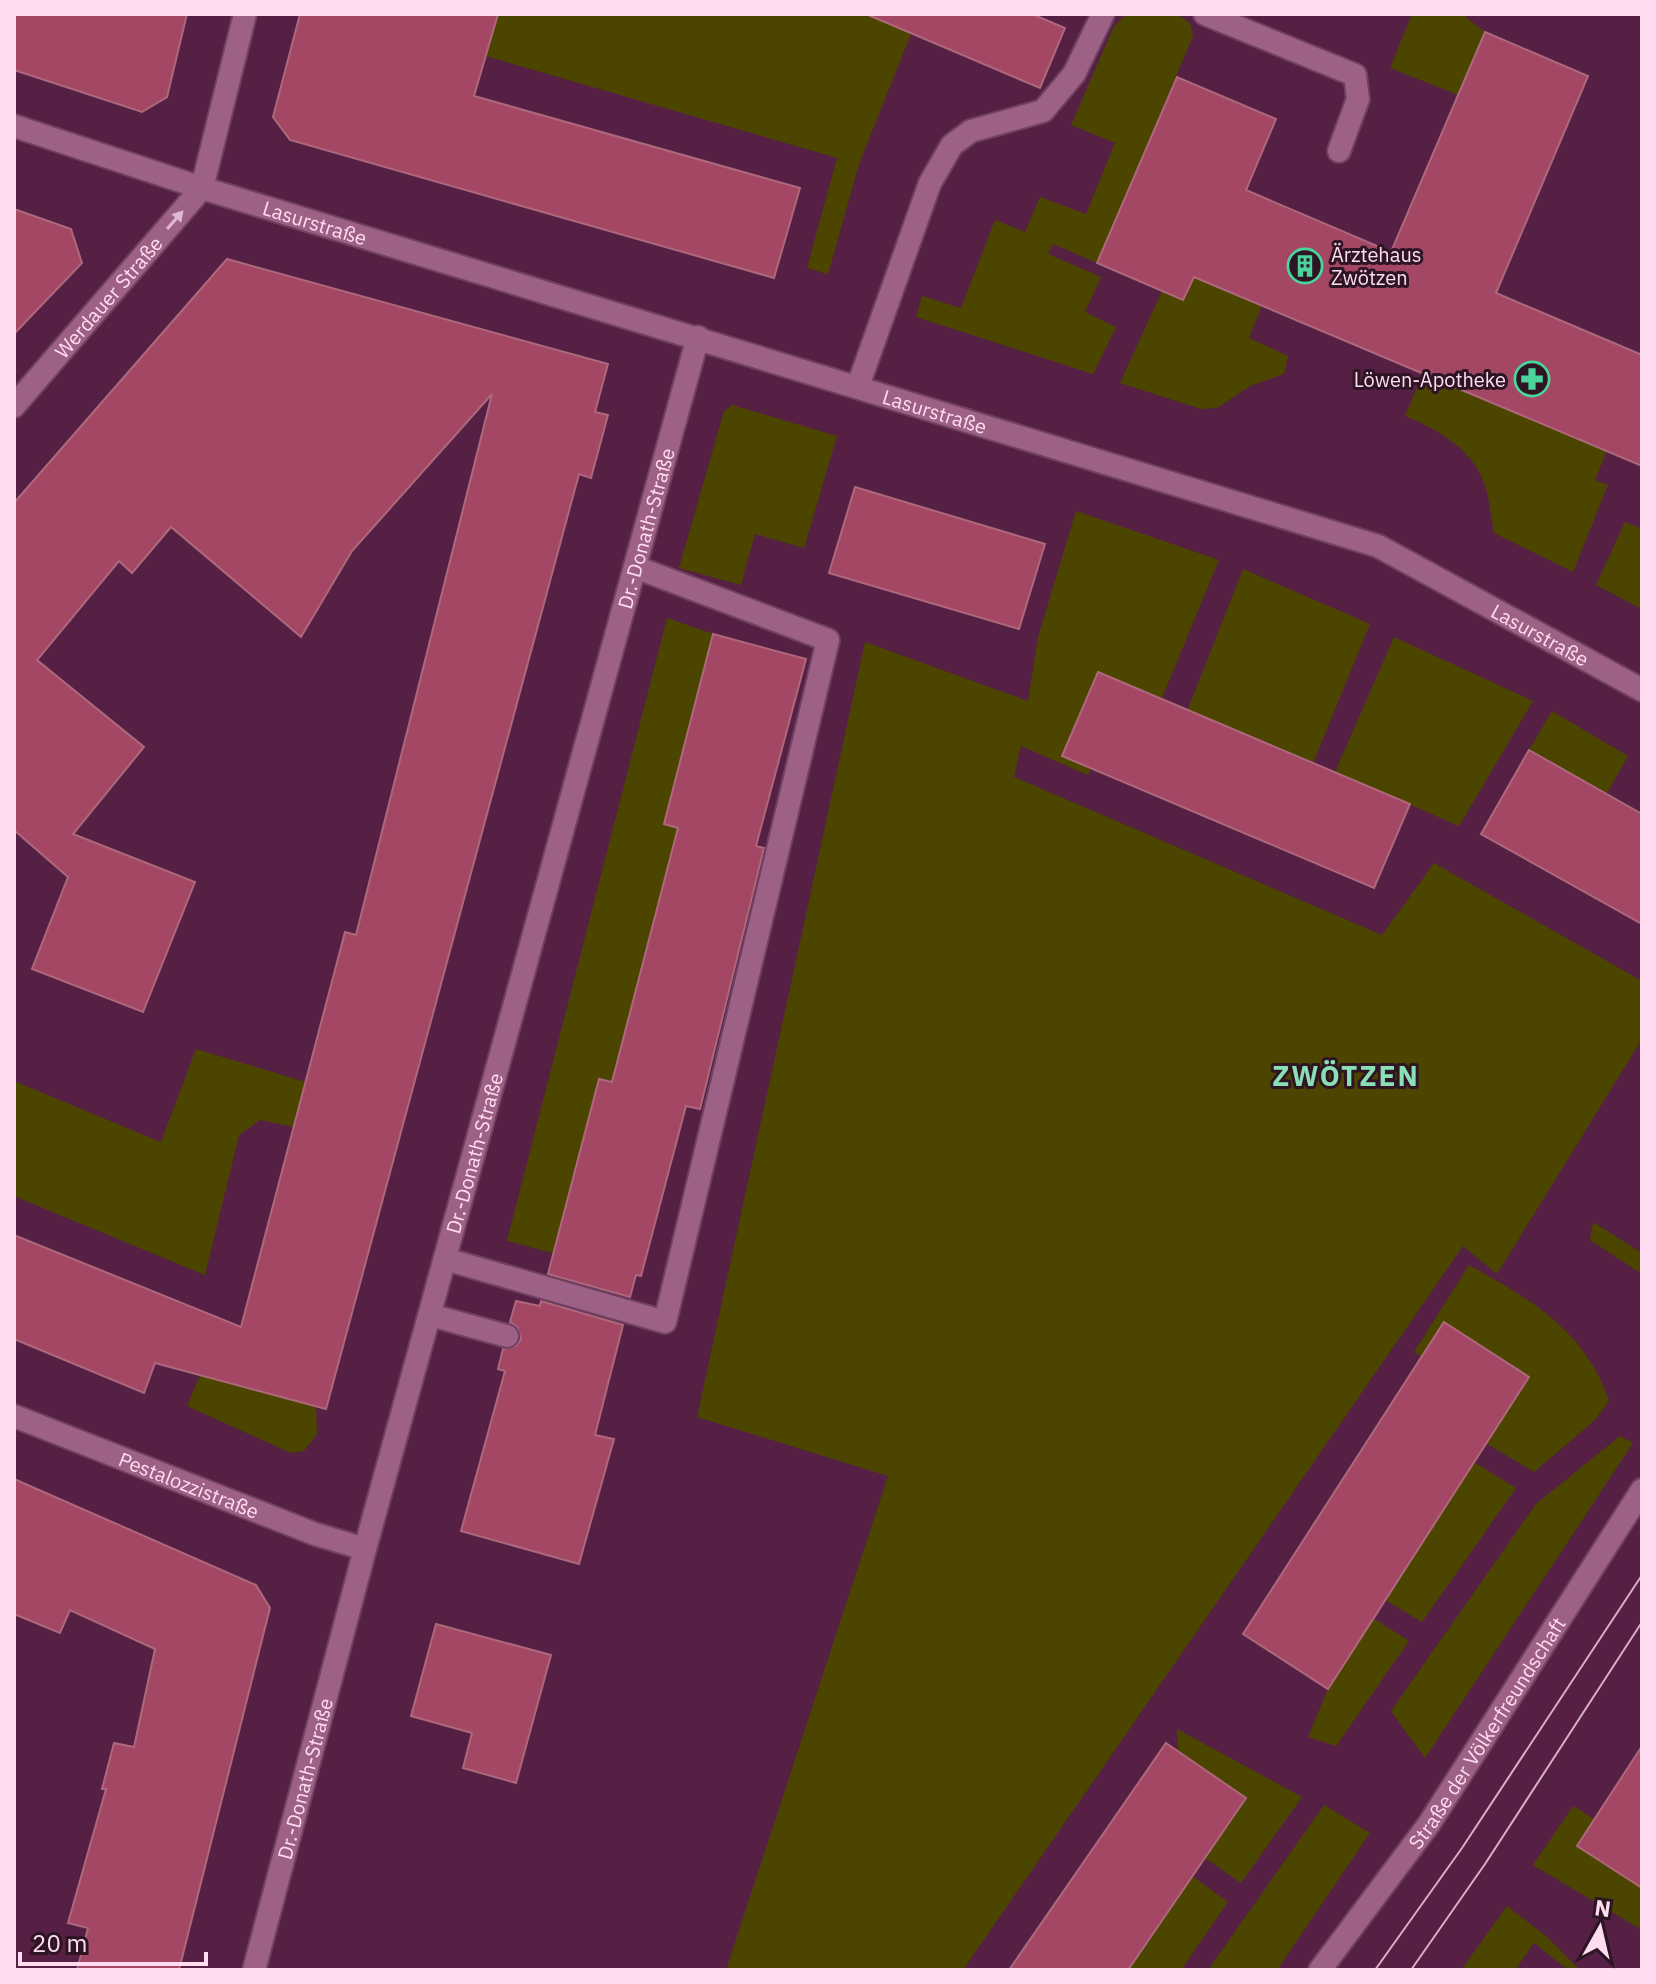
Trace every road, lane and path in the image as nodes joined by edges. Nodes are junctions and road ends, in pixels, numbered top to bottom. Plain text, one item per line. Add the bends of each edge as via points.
1 (245, 14) edge
2 (1103, 14) edge
3 (1205, 14) edge
4 (14, 126) edge
5 (1339, 151) dead end
6 (202, 188) junction
7 (698, 337) junction
8 (858, 386) junction
9 (14, 406) edge
10 (635, 567) junction
11 (1642, 690) edge
12 (445, 1259) junction
13 (430, 1315) junction
14 (507, 1336) dead end
15 (14, 1416) edge
16 (1642, 1490) edge
17 (365, 1549) junction
18 (254, 1970) edge
19 (1320, 1970) edge

1 - 6 street
2 - 8 street via 1074,74 1043,111 971,131 952,145 930,183
3 - 5 street via 1355,75 1358,99
4 - 6 street, Lasurstraße
6 - 7 street, Lasurstraße
9 -> 6 street, Werdauer Straße
7 - 8 street, Lasurstraße
7 - 10 street, Dr.-Donath-Straße
8 - 11 street, Lasurstraße via 1378,546
10 - 12 street, Dr.-Donath-Straße
10 - 12 street via 828,640 665,1322
12 - 13 street, Dr.-Donath-Straße
13 - 14 street
13 - 17 street, Dr.-Donath-Straße
15 - 17 street, Pestalozzistraße
16 - 19 street, Straße der Völkerfreundschaft via 1429,1824
17 - 18 street, Dr.-Donath-Straße

